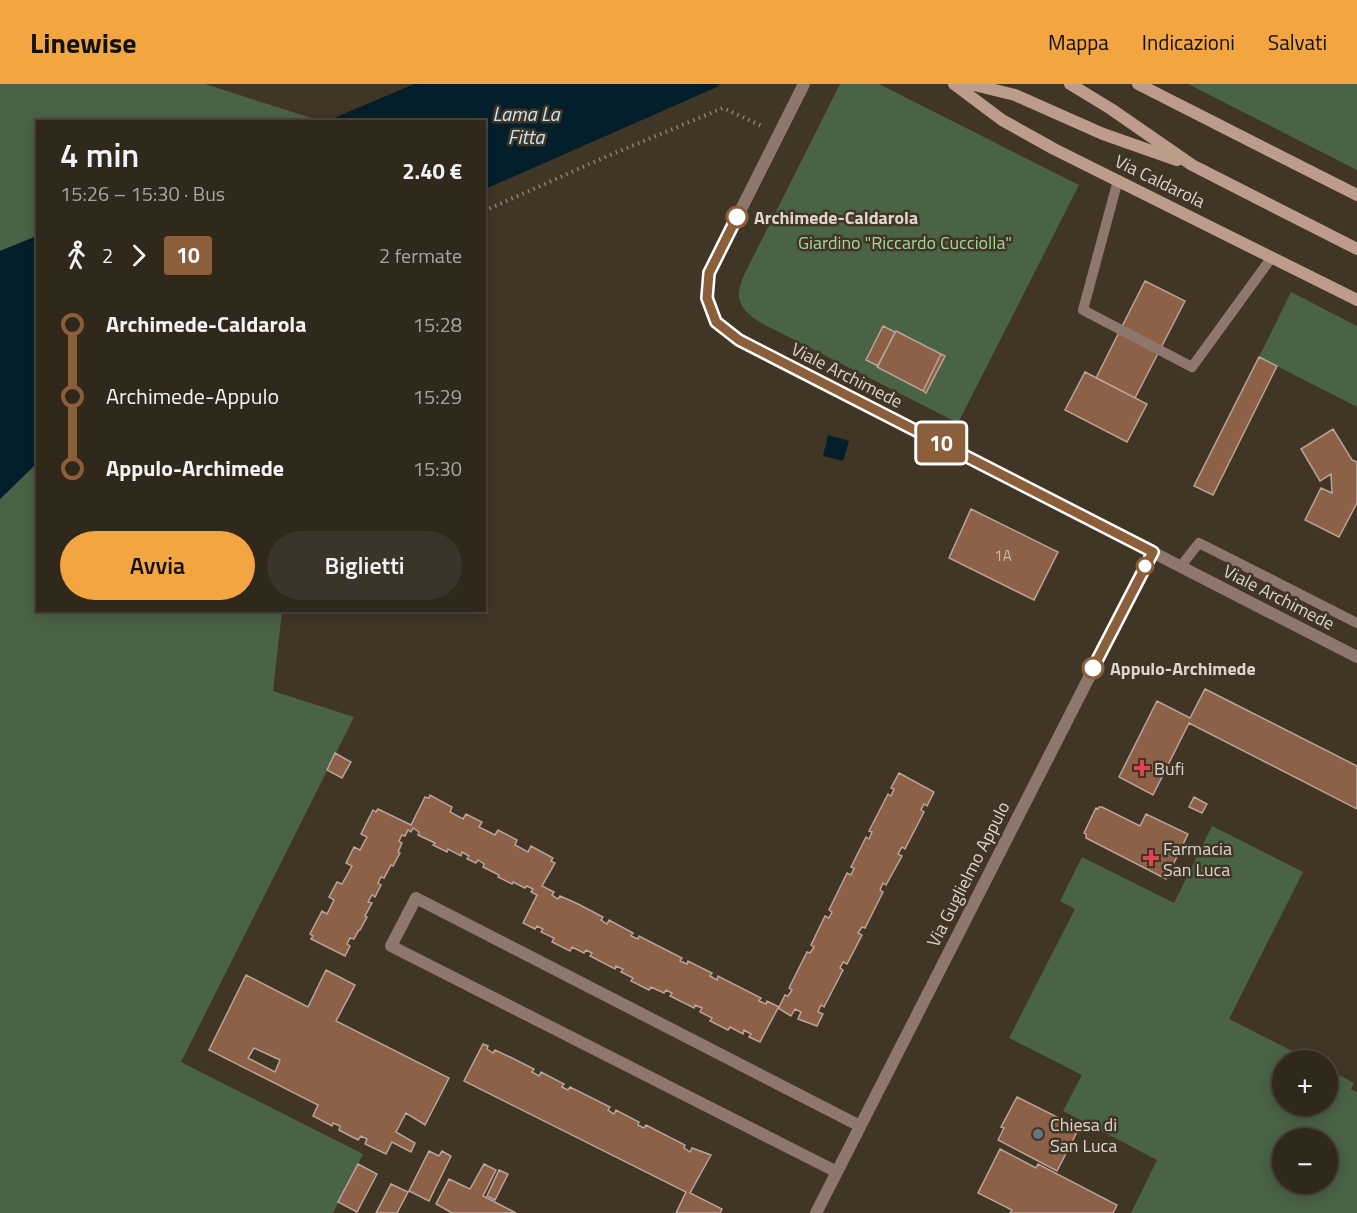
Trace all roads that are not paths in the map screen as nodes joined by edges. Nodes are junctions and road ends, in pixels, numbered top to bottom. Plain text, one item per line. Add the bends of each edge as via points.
1 (804, 84) edge
2 (954, 84) edge
3 (970, 84) edge
4 (1070, 84) edge
5 (1138, 84) edge
6 (1192, 165) junction
7 (1118, 180) junction
8 (1357, 195) edge
9 (1357, 249) edge
10 (1272, 257) junction
11 (1357, 300) edge
12 (1153, 552) junction
13 (1180, 567) junction
14 (1357, 623) edge
15 (1357, 657) edge
16 (860, 1126) junction
17 (837, 1172) junction
18 (816, 1213) edge

1 - 12 street, Viale Archimede via 709,273 707,298 716,322 739,340
2 - 7 street, Via Caldarola via 1002,120
3 - 6 street, Via Caldarola via 1015,95 1103,134
4 - 6 street, Via Caldarola
5 - 8 street
6 - 9 street, Via Caldarola
7 - 10 street, Via Caldarola
7 - 10 lane via 1083,310 1192,367
10 - 11 street, Via Caldarola
12 - 13 street, Viale Archimede
12 - 16 street, Via Guglielmo Appulo
13 - 14 lane via 1199,543
13 - 15 street, Viale Archimede
16 - 17 street, Via Guglielmo Appulo
16 - 17 street via 416,898 391,946
17 - 18 street, Via Guglielmo Appulo

